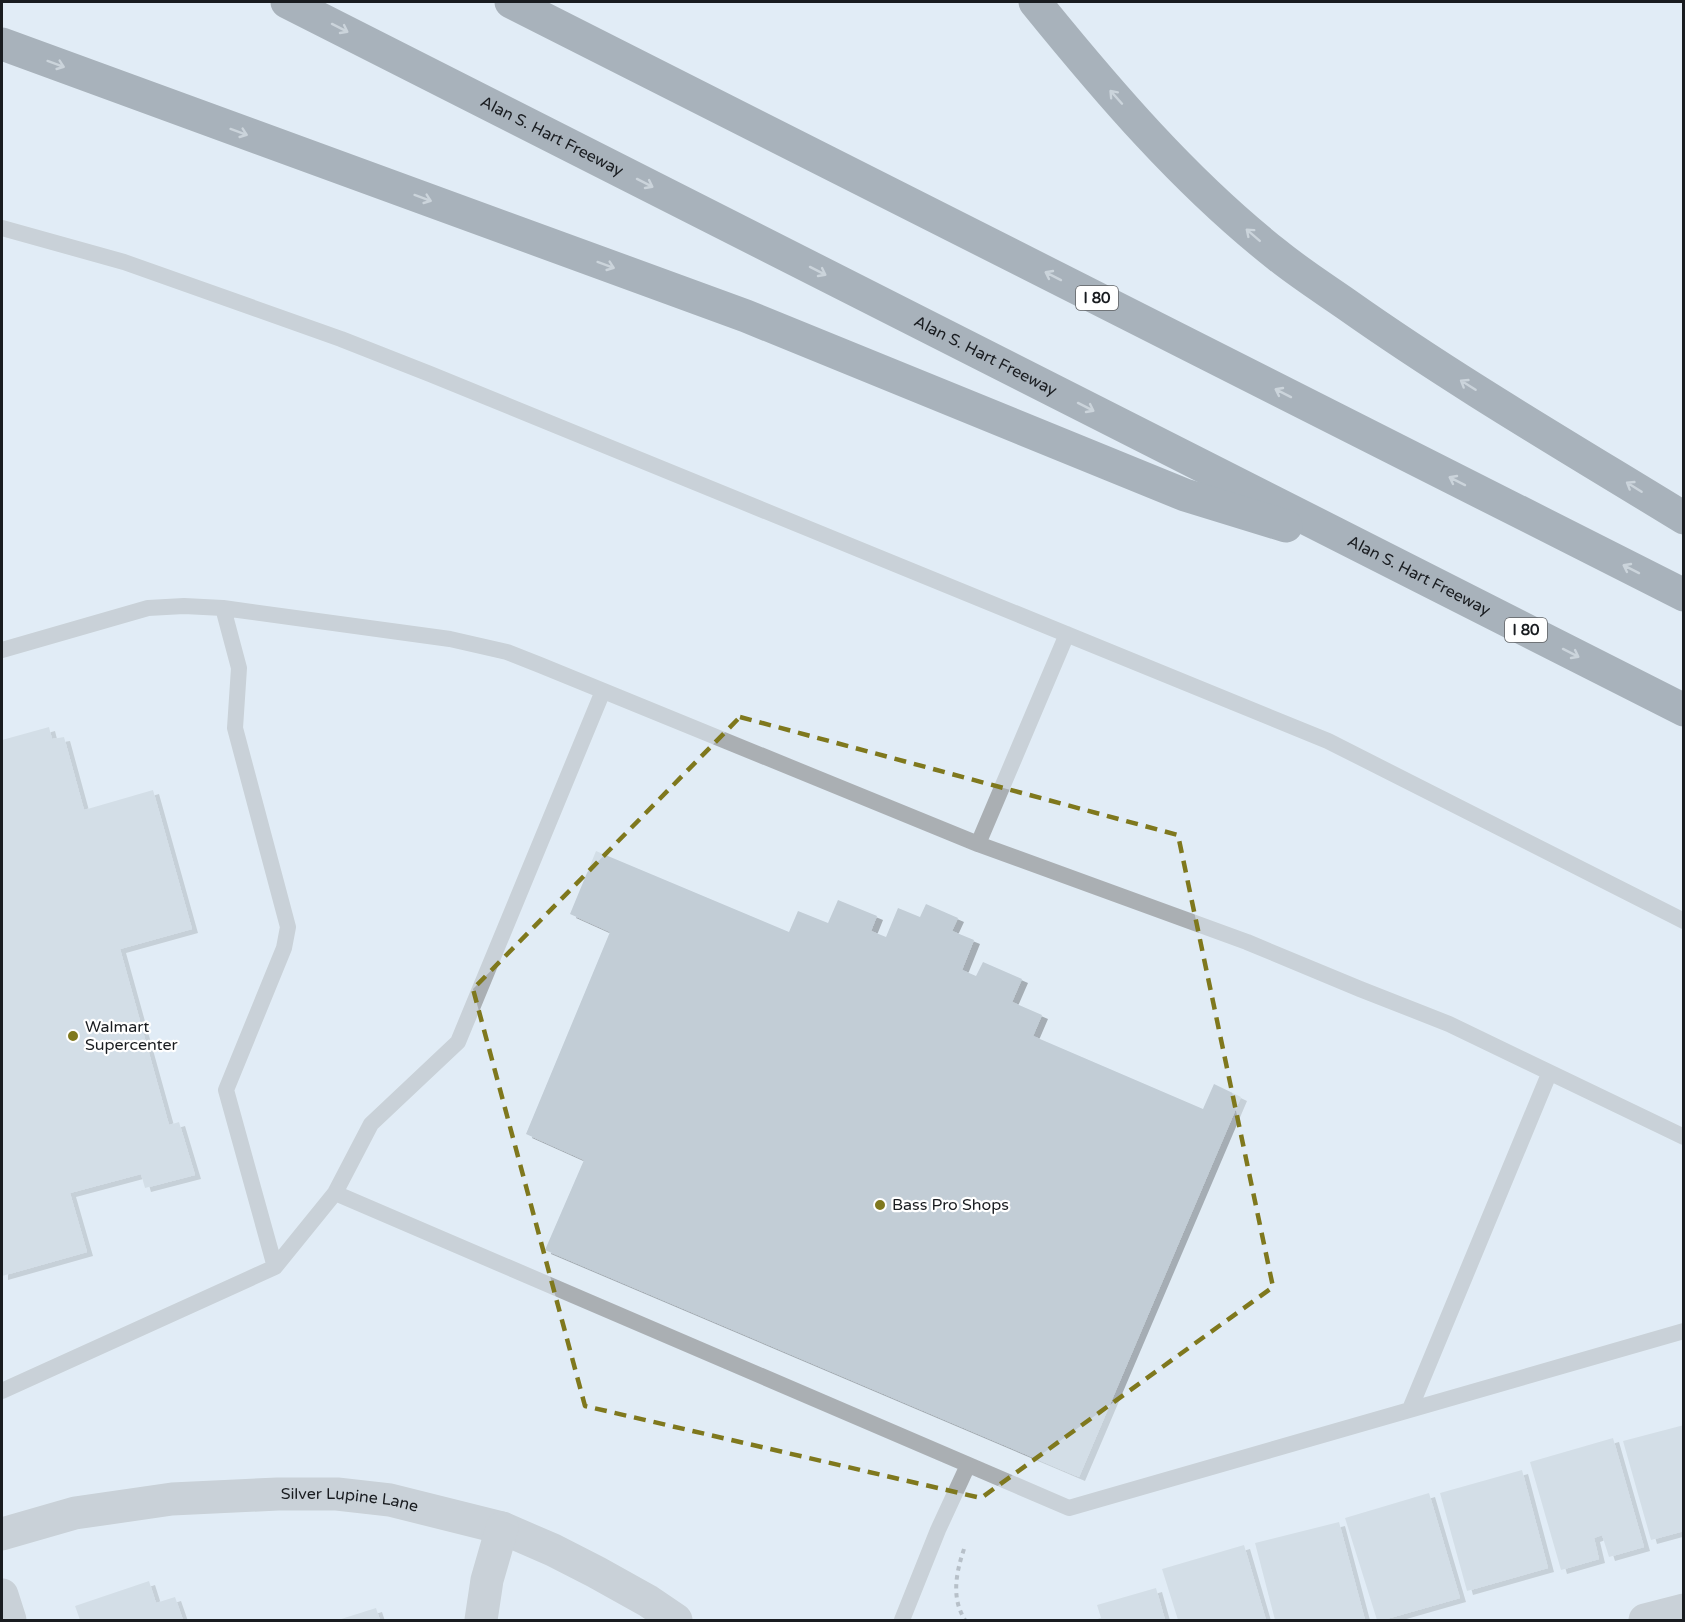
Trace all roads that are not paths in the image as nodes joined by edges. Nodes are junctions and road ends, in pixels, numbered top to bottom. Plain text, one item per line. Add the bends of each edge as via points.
1 (287, 2) edge
2 (511, 2) edge
3 (1035, 2) edge
4 (2, 44) edge
5 (2, 228) edge
6 (1683, 518) edge
7 (1369, 550) junction
8 (1683, 595) edge
9 (223, 608) junction
10 (1067, 634) junction
11 (2, 650) edge
12 (603, 691) junction
13 (1683, 710) edge
14 (978, 844) junction
15 (1683, 921) edge
16 (1549, 1074) junction
17 (1683, 1137) edge
18 (335, 1193) junction
19 (275, 1267) junction
20 (1683, 1331) edge
21 (2, 1391) edge
22 (1410, 1409) junction
23 (968, 1465) junction
24 (502, 1528) junction
25 (2, 1534) edge
26 (2, 1596) edge
27 (1683, 1610) edge
28 (10, 1620) edge
29 (481, 1620) edge
30 (676, 1620) edge
31 (902, 1620) edge
32 (1645, 1620) edge

1 -> 7 highway, Alan S. Hart Freeway / I 80
8 -> 2 highway, I 80
6 -> 3 highway via 1405,346 1276,254 1213,200 1154,140
4 -> 7 highway via 746,316 1185,495
5 - 10 lane via 124,262 341,339
7 -> 13 highway, Alan S. Hart Freeway / I 80
9 - 11 lane via 148,608
9 - 12 lane via 450,639 507,652
9 - 19 lane via 239,668 234,728 288,927 284,948 226,1089
10 - 14 lane
10 - 15 lane via 1328,741
12 - 14 lane
12 - 18 lane via 458,1042 371,1124
14 - 16 lane via 1247,942 1449,1024
16 - 17 lane
16 - 22 lane
18 - 19 lane
18 - 23 lane
19 - 21 lane
20 - 22 lane
22 - 23 lane via 1069,1508
23 - 31 lane
24 - 25 street, Silver Lupine Lane via 390,1500 337,1494 278,1494 172,1499 113,1507 75,1513
24 - 29 street via 487,1580
24 - 30 street, Silver Lupine Lane via 596,1572
26 - 28 street
27 - 32 street

